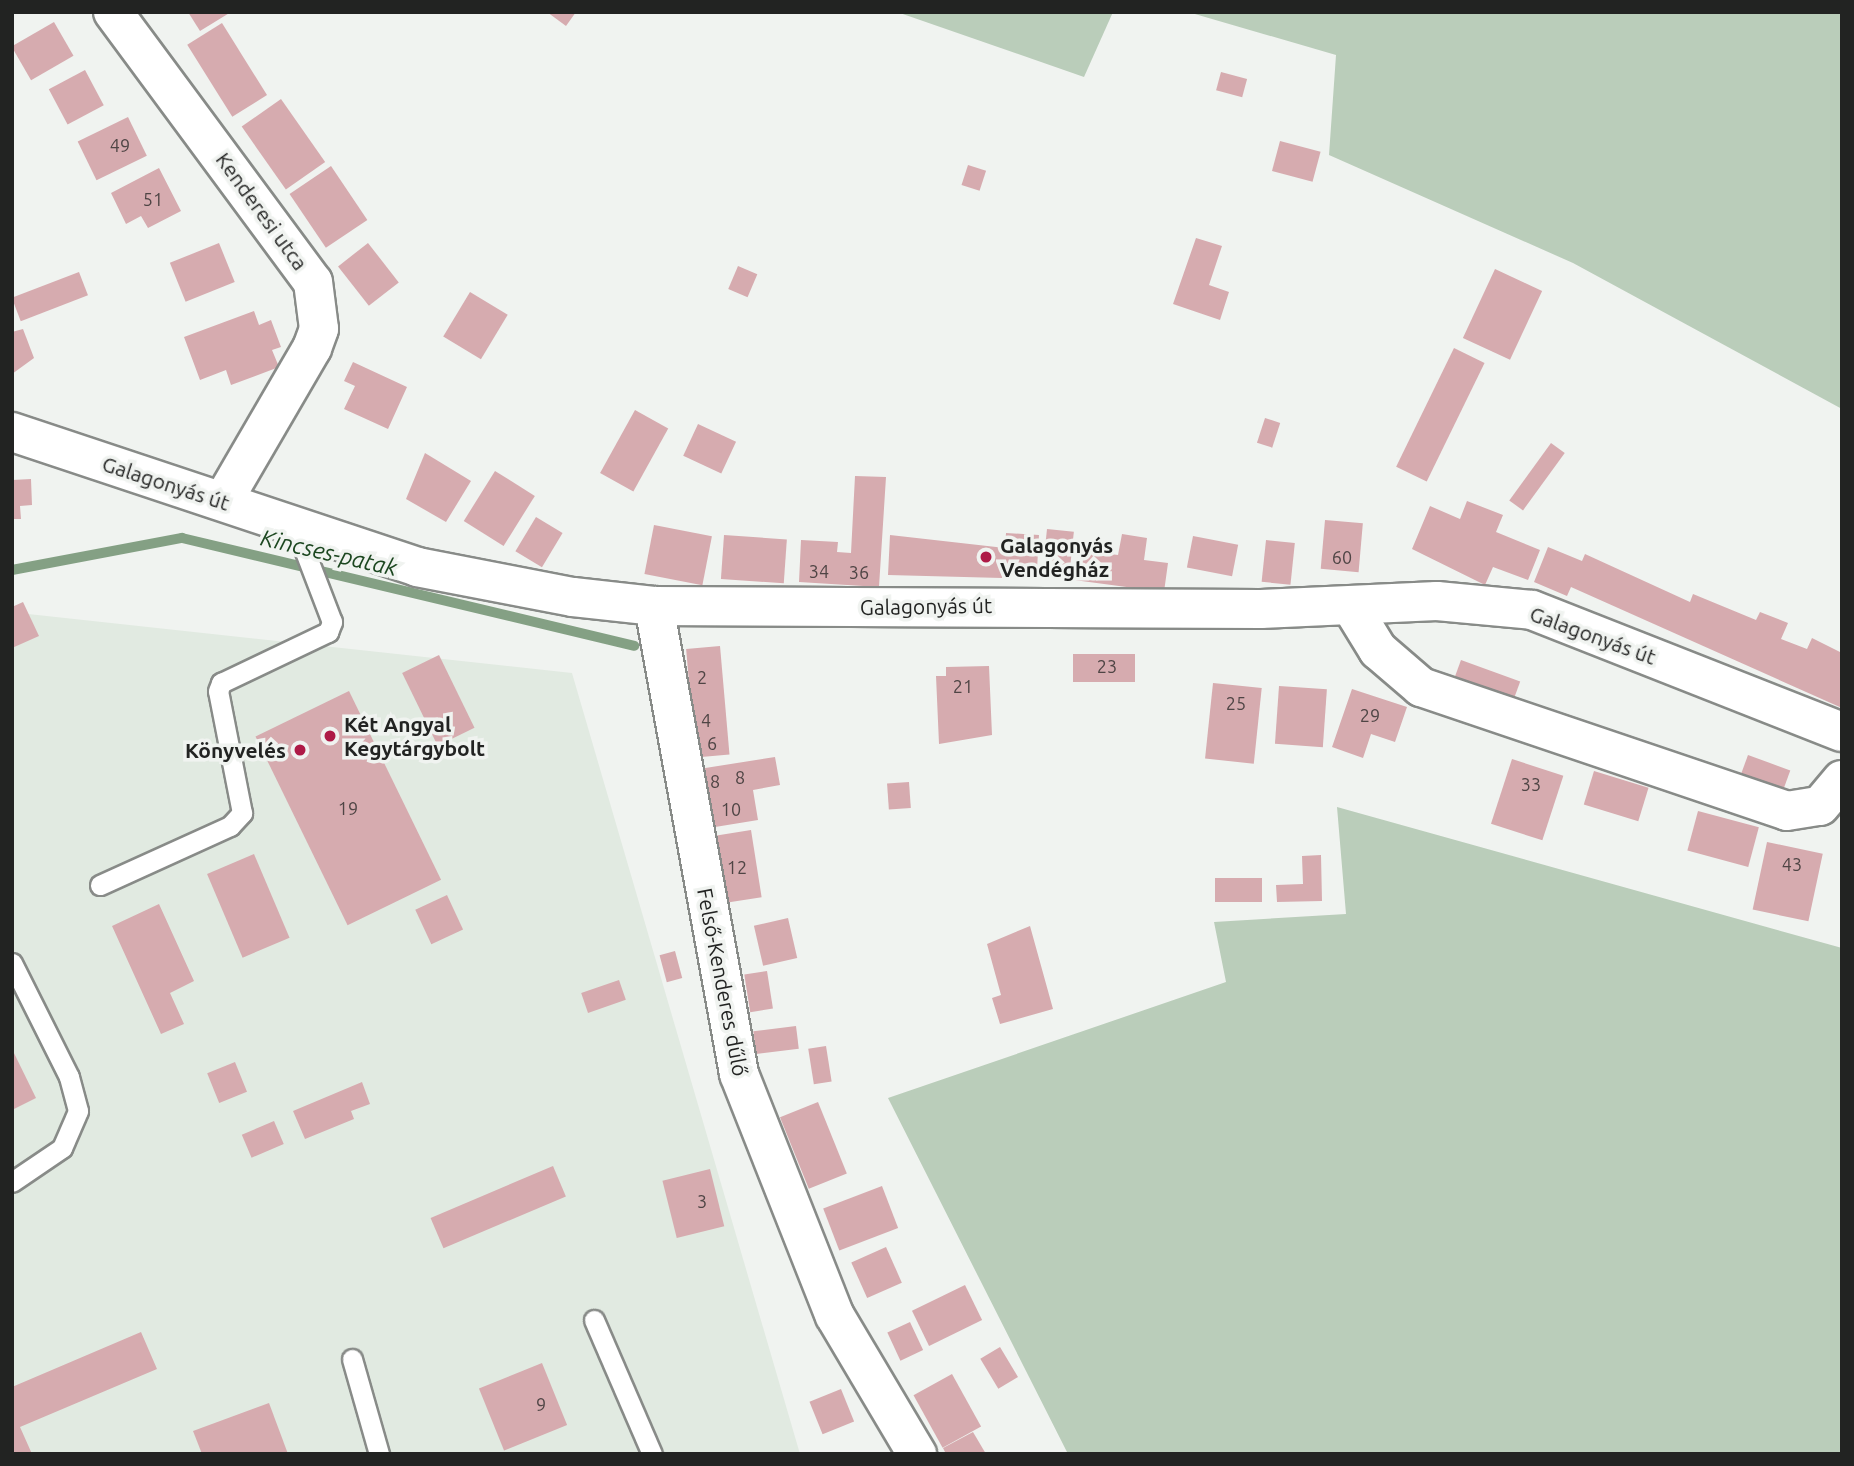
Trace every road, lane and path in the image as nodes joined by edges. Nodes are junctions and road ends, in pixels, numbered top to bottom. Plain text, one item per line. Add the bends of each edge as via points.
1 (113, 12) edge
2 (12, 432) edge
3 (223, 501) junction
4 (301, 542) junction
5 (654, 606) junction
6 (1351, 606) junction
7 (1842, 732) edge
8 (1842, 780) edge
9 (100, 886) dead end
10 (12, 963) edge
11 (12, 1182) edge
12 (594, 1320) dead end
13 (352, 1359) dead end
14 (916, 1452) edge
15 (379, 1454) edge
16 (652, 1454) edge

1 - 3 street, Kenderesi utca via 313,282 318,329 312,348
2 - 3 street, Galagonyás út
3 - 4 street, Galagonyás út
4 - 5 street, Galagonyás út via 417,567
4 - 9 lane via 332,622 328,632 221,684 218,691 242,813 230,826
5 - 6 street, Galagonyás út
5 - 14 street, Felső-Kenderes dűlő via 738,1074 835,1316
6 - 7 street, Galagonyás út via 1437,601 1532,610
6 - 8 street via 1378,650 1421,687 1787,811 1820,806
10 - 11 lane via 69,1077 78,1111 62,1148
12 - 16 lane
13 - 15 lane

